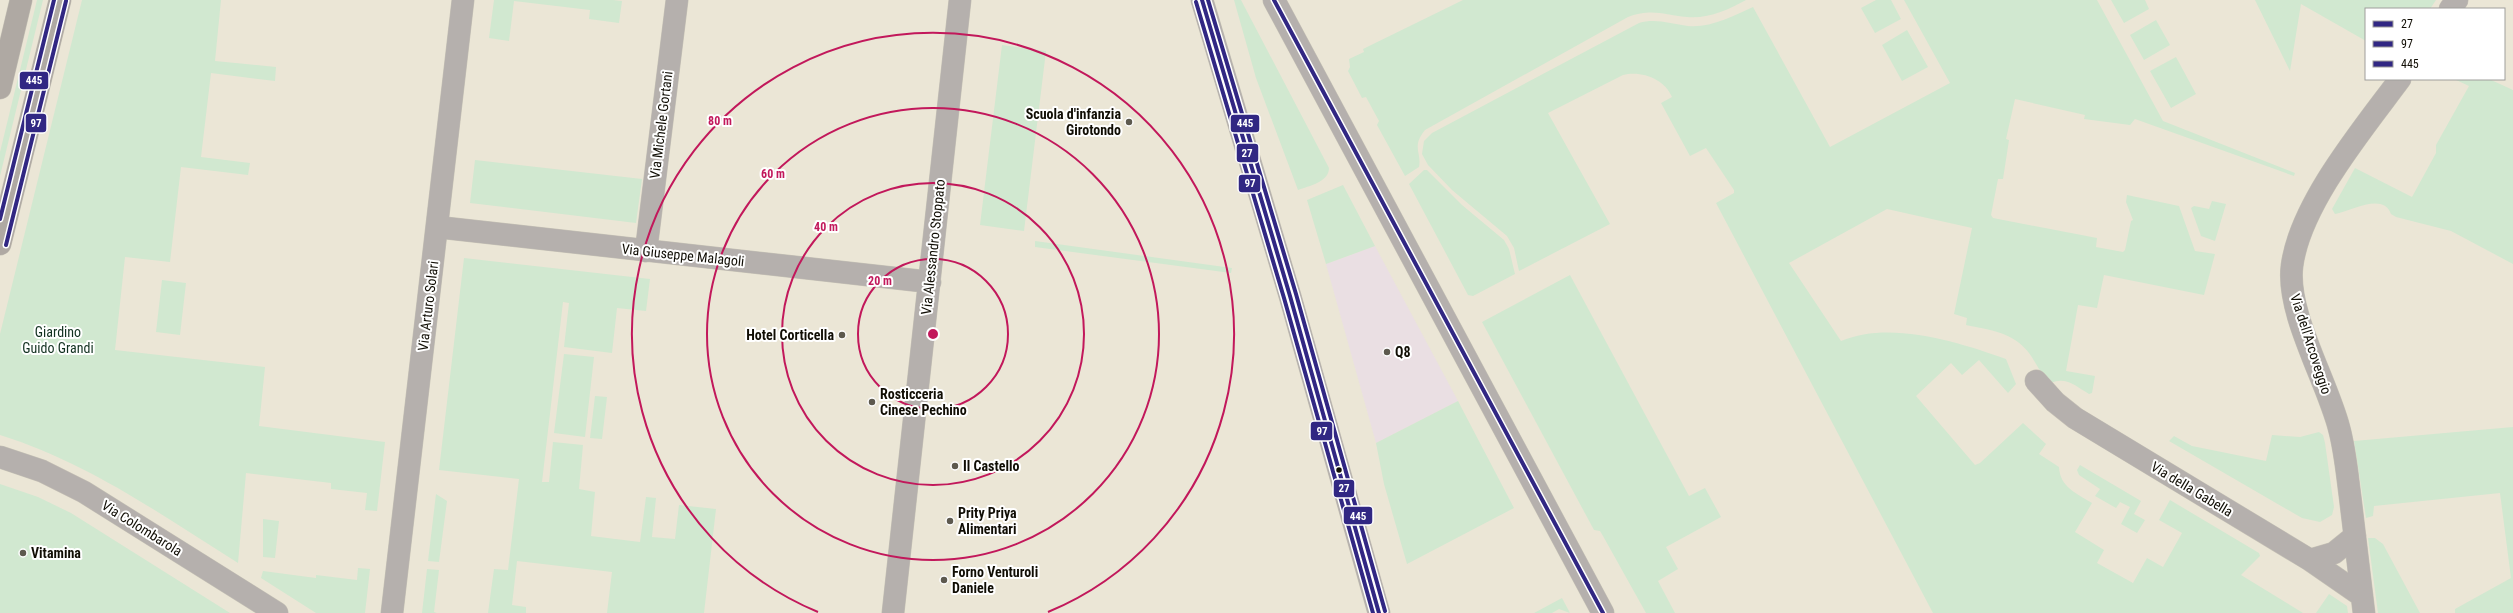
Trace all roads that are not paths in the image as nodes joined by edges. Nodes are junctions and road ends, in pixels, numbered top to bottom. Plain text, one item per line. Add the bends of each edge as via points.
1 (21, 0) edge
2 (60, 0) edge
3 (463, 0) edge
4 (677, 0) edge
5 (960, 0) edge
6 (1202, 0) edge
7 (1274, 0) edge
8 (2457, 0) edge
9 (2451, 8) edge
10 (2399, 80) edge
11 (0, 88) edge
12 (437, 227) junction
13 (0, 244) edge
14 (646, 251) junction
15 (930, 282) junction
16 (2036, 381) dead end
17 (0, 457) edge
18 (2355, 536) junction
19 (2310, 560) junction
20 (2363, 604) edge
21 (277, 613) edge
22 (392, 613) edge
23 (893, 613) edge
24 (1379, 613) edge
25 (1603, 613) edge

1 - 11 main road
2 - 13 main road
3 - 12 street, Via Arturo Solari
4 - 14 street, Via Michele Gortani
5 - 15 street, Via Alessandro Stoppato
6 - 24 street via 1292,303
7 - 25 street
8 - 9 street
10 - 18 street, Via dell'Arcoveggio via 2318,198 2303,230 2292,266 2296,305 2339,428
12 - 14 street, Via Giuseppe Malagoli
12 - 22 street, Via Arturo Solari
14 - 15 street, Via Giuseppe Malagoli
15 - 23 street, Via Alessandro Stoppato
16 - 19 street, Via della Gabella via 2055,402 2081,422
17 - 21 street, Via Colombarola via 42,471 84,492
18 - 19 street via 2334,553
18 - 20 street, Via dell'Arcoveggio
19 - 20 street, Via della Gabella

